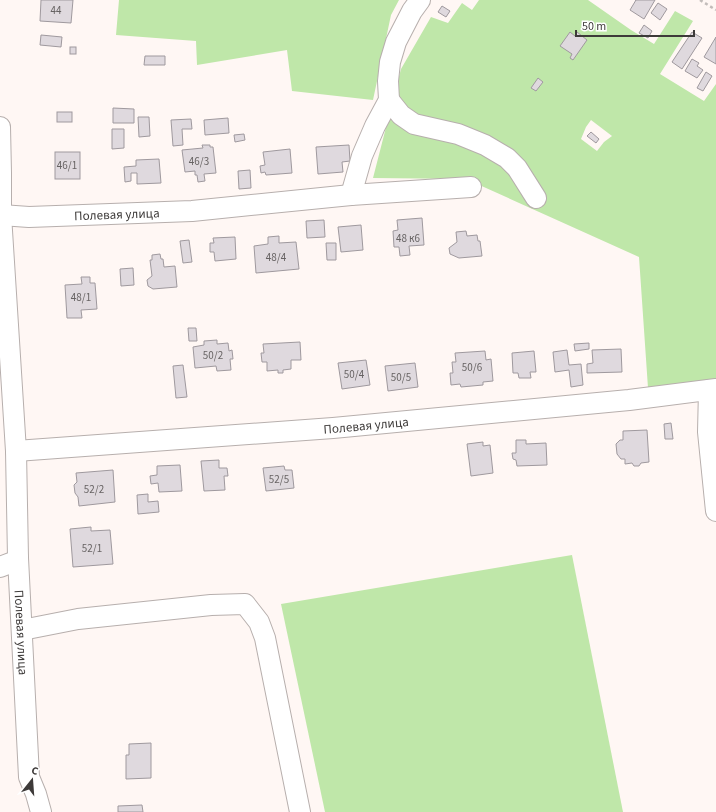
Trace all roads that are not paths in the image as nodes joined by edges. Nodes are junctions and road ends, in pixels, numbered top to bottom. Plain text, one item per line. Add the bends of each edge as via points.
1 (420, 0) edge
2 (389, 100) junction
3 (0, 127) edge
4 (471, 187) dead end
5 (351, 195) junction
6 (536, 198) dead end
7 (1, 215) junction
8 (712, 389) edge
9 (16, 451) junction
10 (716, 511) edge
11 (18, 558) junction
12 (0, 567) edge
13 (22, 630) junction
14 (41, 812) edge
15 (300, 812) edge

1 - 2 street via 396,42 390,62
2 - 5 street via 362,156
2 - 6 street via 401,115 414,124 458,134 507,158 517,168
3 - 7 street, Полевая улица
4 - 5 street, Полевая улица
5 - 7 street, Полевая улица via 192,211
7 - 9 street, Полевая улица
8 - 9 street, Полевая улица via 629,400 333,428
8 - 10 street via 708,432
9 - 11 street, Полевая улица
11 - 12 street
11 - 13 street, Полевая улица
13 - 14 street, Полевая улица via 30,777
13 - 15 street via 78,620 210,605 245,604 259,622 265,638

